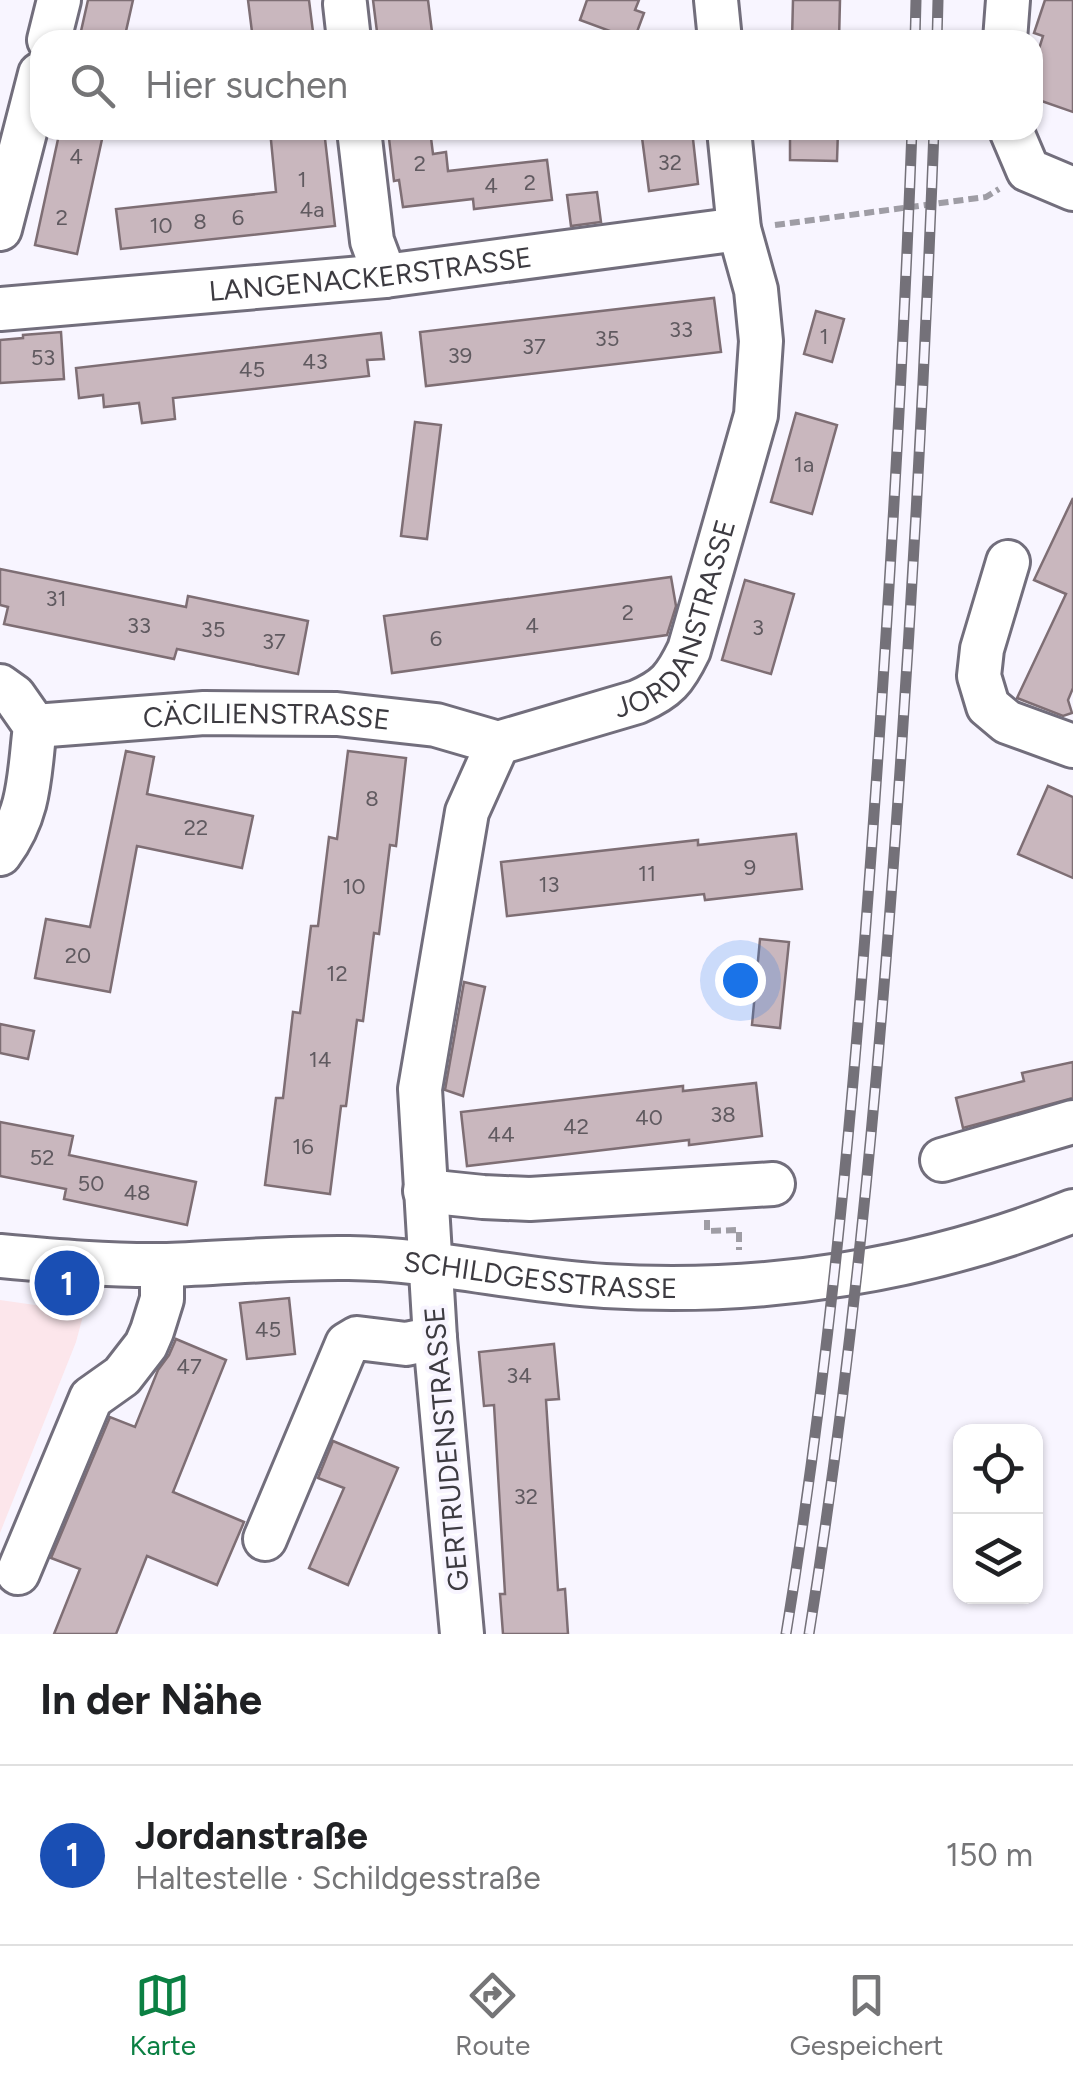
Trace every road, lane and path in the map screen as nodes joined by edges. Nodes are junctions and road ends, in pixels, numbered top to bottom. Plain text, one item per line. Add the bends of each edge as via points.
1 (59, 0) edge
2 (716, 0) edge
3 (1008, 0) edge
4 (52, 30) edge
5 (719, 30) edge
6 (1006, 30) edge
7 (30, 113) edge
8 (360, 140) edge
9 (730, 140) edge
10 (1015, 140) edge
11 (1028, 170) junction
12 (1073, 189) edge
13 (0, 229) edge
14 (739, 230) junction
15 (385, 276) junction
16 (0, 309) edge
17 (1008, 562) dead end
18 (0, 686) edge
19 (34, 726) junction
20 (498, 743) junction
21 (1073, 746) edge
22 (0, 854) edge
23 (1073, 1122) edge
24 (942, 1160) dead end
25 (774, 1184) dead end
26 (425, 1191) junction
27 (1073, 1211) edge
28 (724, 1218) dead end
29 (0, 1256) edge
30 (430, 1264) junction
31 (162, 1265) junction
32 (740, 1286) junction
33 (435, 1338) junction
34 (377, 1341) junction
35 (338, 1426) dead end
36 (265, 1539) dead end
37 (18, 1573) dead end
38 (462, 1634) edge

1 - 4 street
2 - 5 street
3 - 6 street
7 - 13 street
8 - 15 street via 372,241
9 - 14 street, JORDANSTRASSE
10 - 11 street
11 - 12 street
11 - 14 path via 986,198
14 - 15 street, LANGENACKERSTRASSE
14 - 20 street, JORDANSTRASSE via 756,290 761,341 756,415 676,678 637,702
15 - 16 street, LANGENACKERSTRASSE
17 - 21 street via 982,649 979,676 988,706 1007,722
18 - 19 street
19 - 20 street, CÄCILIENSTRASSE via 204,713 338,714 436,724
19 - 22 street via 26,808
20 - 26 street via 467,812 420,1088
23 - 24 street
25 - 26 street via 530,1199
26 - 30 street
27 - 32 street, SCHILDGESSTRASSE via 1004,1238 893,1266
28 - 32 path via 707,1218 707,1230 739,1230
29 - 31 street, SCHILDGESSTRASSE
30 - 31 street, SCHILDGESSTRASSE via 351,1258
30 - 32 street, SCHILDGESSTRASSE via 605,1286
30 - 33 street, GERTRUDENSTRASSE
31 - 37 street via 162,1299 152,1332 122,1376 90,1398
33 - 34 street
33 - 38 street, GERTRUDENSTRASSE
34 - 35 street
34 - 36 street via 357,1338 348,1344

